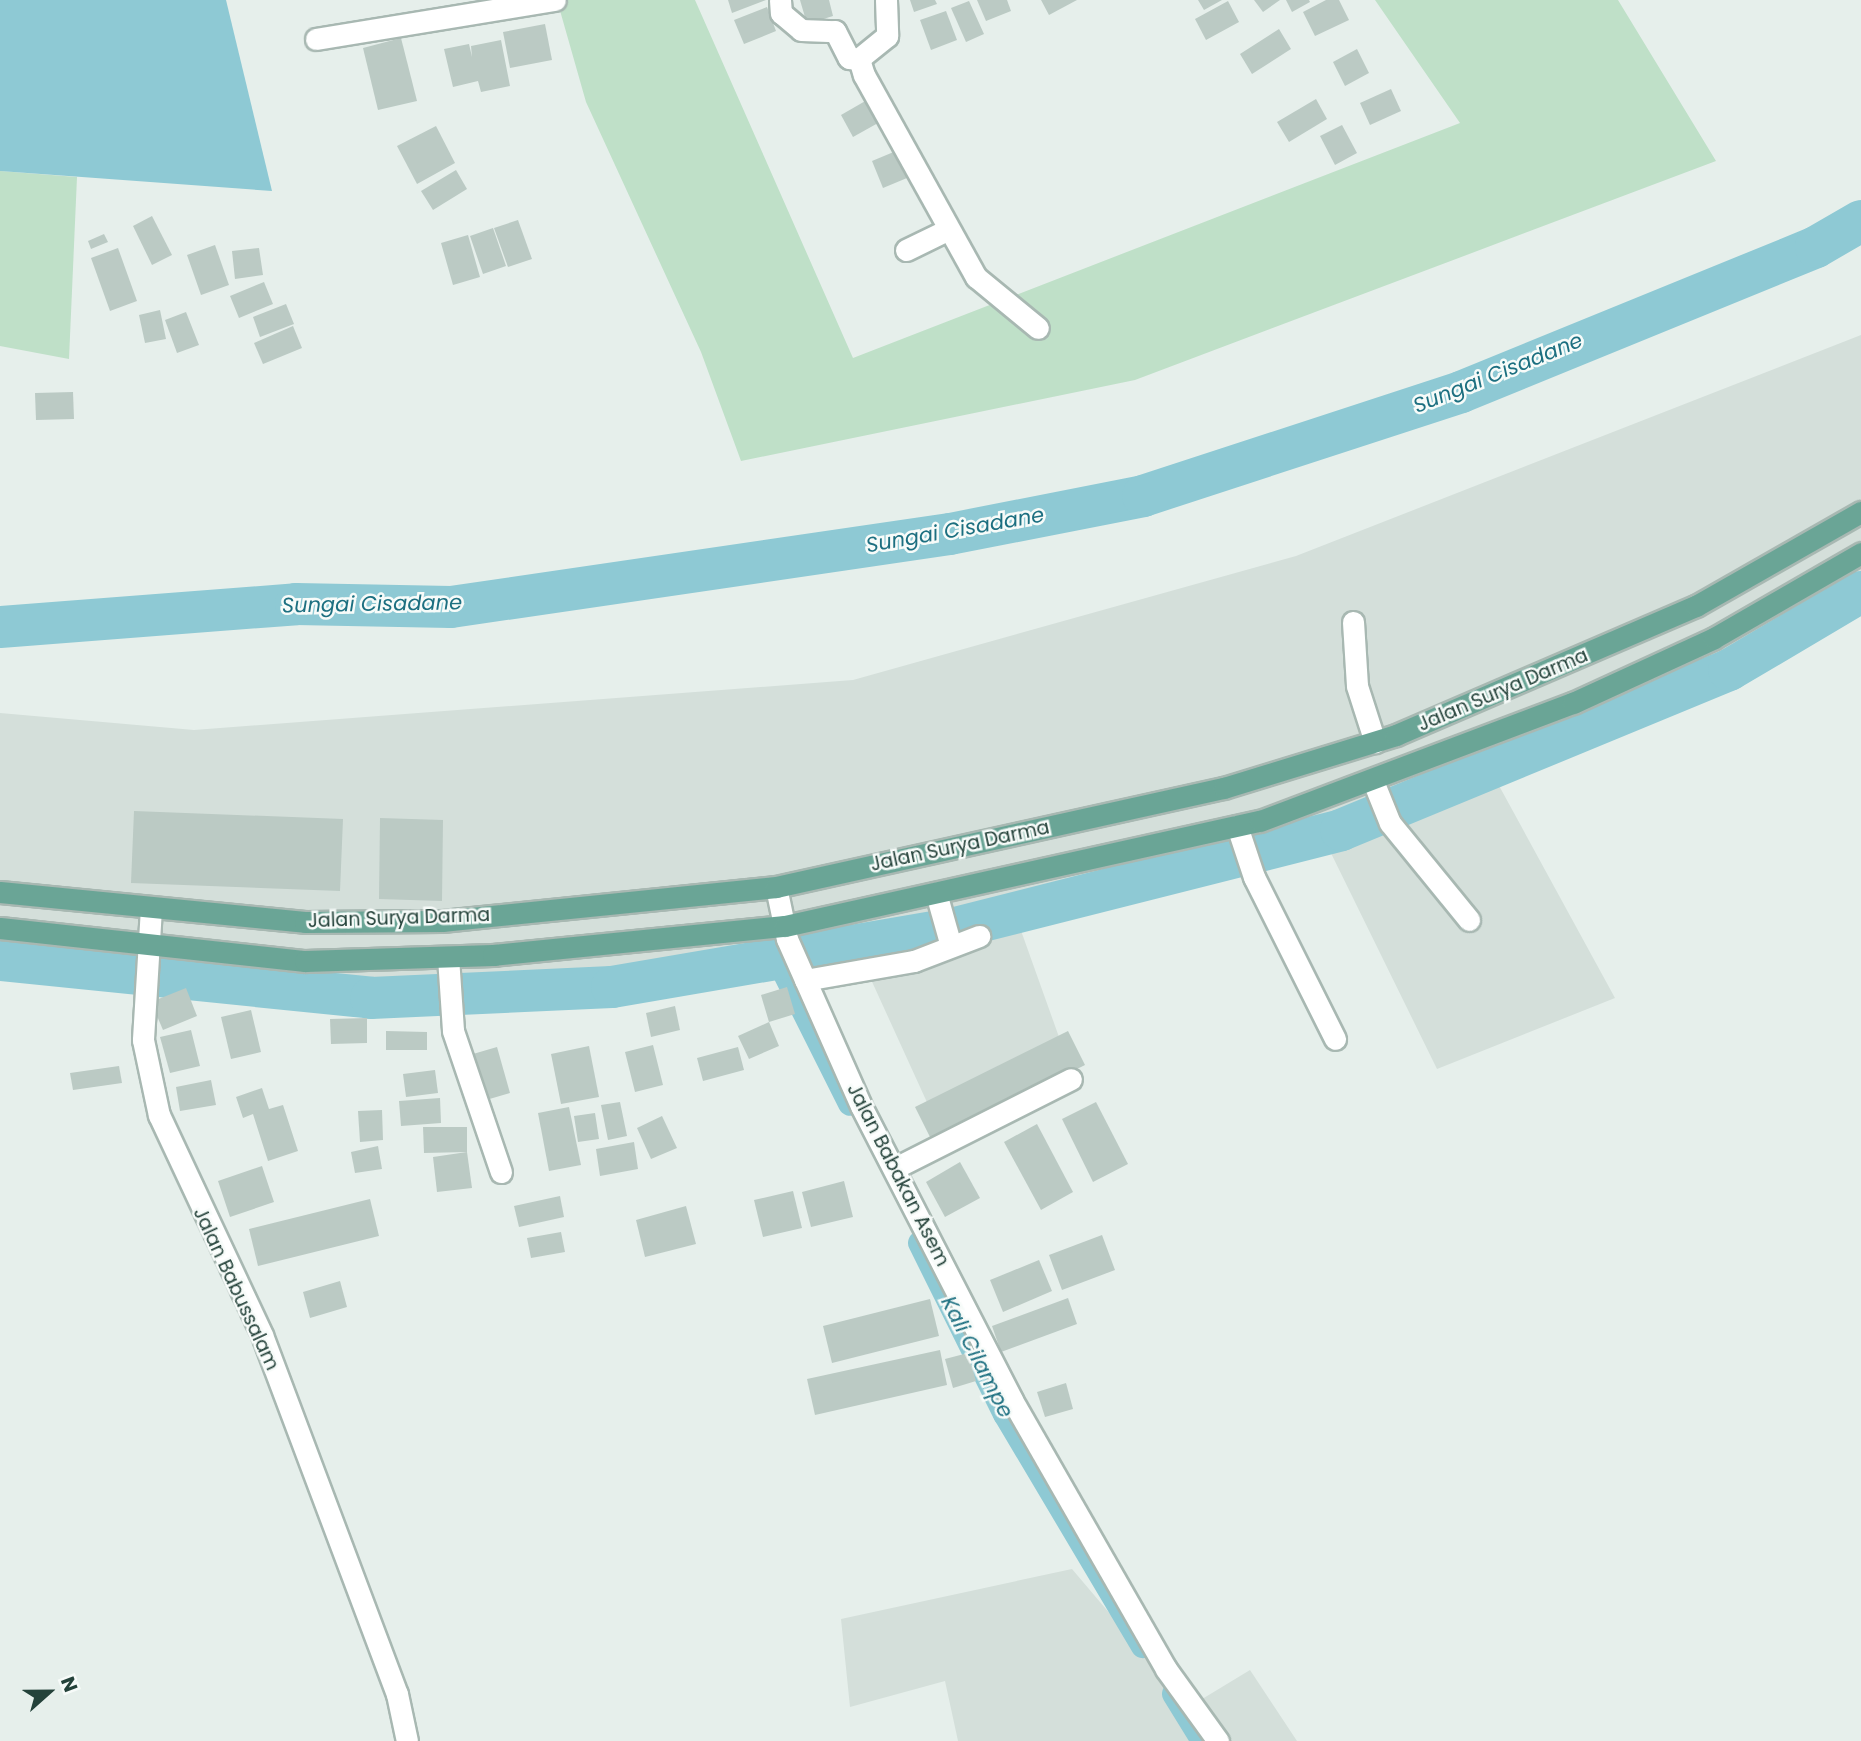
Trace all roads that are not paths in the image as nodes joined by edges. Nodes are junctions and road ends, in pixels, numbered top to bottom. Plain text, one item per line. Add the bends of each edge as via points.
1 (555, 0) edge
2 (779, 0) edge
3 (886, 0) edge
4 (316, 39) dead end
5 (859, 59) junction
6 (947, 230) junction
7 (906, 250) dead end
8 (1038, 328) dead end
9 (1861, 512) edge
10 (1861, 553) edge
11 (1353, 622) dead end
12 (1375, 741) junction
13 (1375, 787) junction
14 (1239, 831) junction
15 (776, 887) junction
16 (0, 892) edge
17 (938, 901) junction
18 (151, 908) junction
19 (1469, 920) dead end
20 (0, 928) edge
21 (786, 933) junction
22 (979, 936) dead end
23 (949, 942) junction
24 (151, 951) junction
25 (448, 962) junction
26 (804, 978) junction
27 (1335, 1039) dead end
28 (1071, 1079) dead end
29 (895, 1168) junction
30 (501, 1172) dead end
31 (407, 1741) edge
32 (1218, 1741) edge

1 - 4 street
2 - 5 street via 781,13 801,30 835,31 849,58
3 - 5 street via 887,36
5 - 6 street
6 - 7 street
6 - 8 street via 976,277
9 - 12 main road, Jalan Surya Darma via 1696,606
10 - 13 main road, Jalan Surya Darma via 1714,638
11 - 12 street via 1357,685
12 - 15 main road, Jalan Surya Darma via 1224,788
13 - 14 main road, Jalan Surya Darma
13 - 19 street via 1387,817
14 - 17 main road, Jalan Surya Darma
14 - 27 street via 1254,877
15 - 18 main road, Jalan Surya Darma via 442,921 305,922
15 - 21 street, Jalan Babakan Asem
16 - 18 main road, Jalan Surya Darma
17 - 21 main road, Jalan Surya Darma
17 - 23 street
18 - 24 street, Jalan Babussalam
20 - 24 main road, Jalan Surya Darma
21 - 25 main road, Jalan Surya Darma
21 - 26 street, Jalan Babakan Asem
22 - 23 street
23 - 26 street via 914,961
24 - 25 main road, Jalan Surya Darma via 304,961
24 - 31 street, Jalan Babussalam via 143,996 143,1040 159,1115 262,1335 397,1693
25 - 30 street via 449,1003 461,1062 489,1122
26 - 29 street, Jalan Babakan Asem
28 - 29 street
29 - 32 street, Jalan Babakan Asem via 1012,1399 1166,1669

